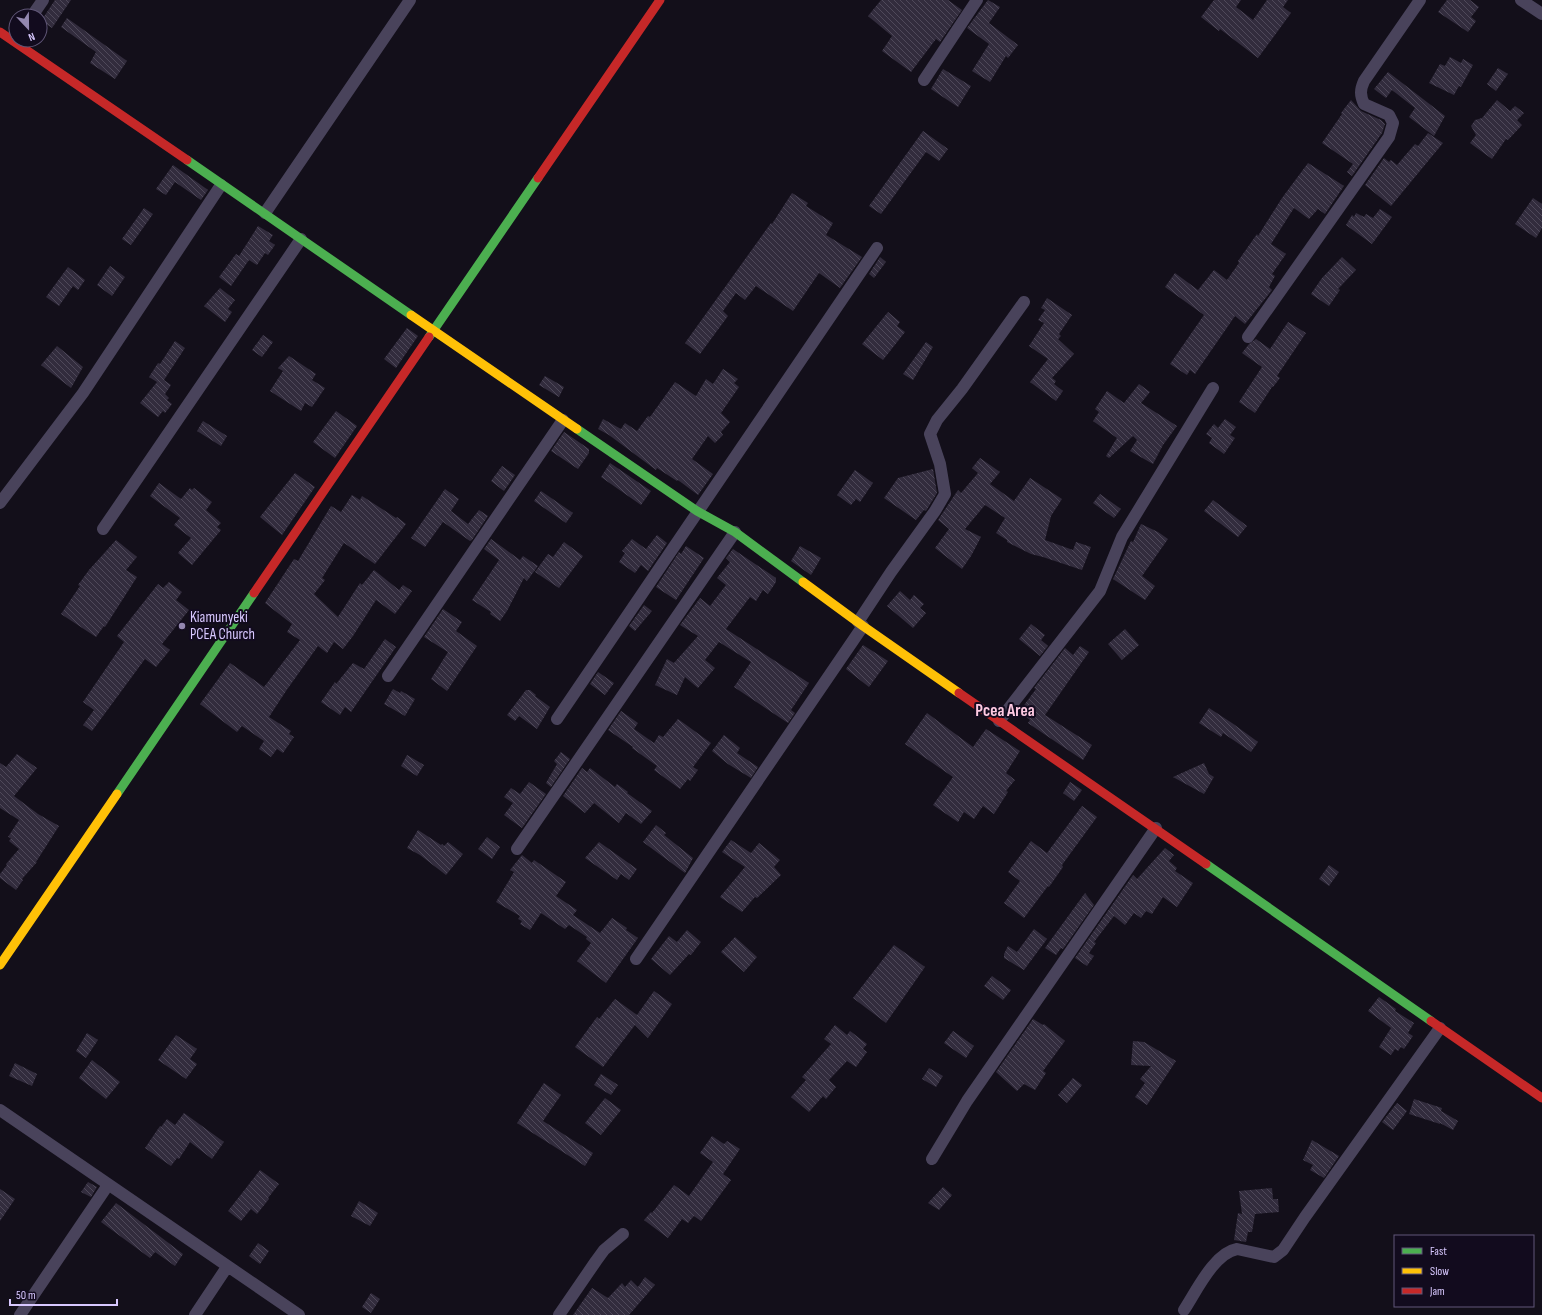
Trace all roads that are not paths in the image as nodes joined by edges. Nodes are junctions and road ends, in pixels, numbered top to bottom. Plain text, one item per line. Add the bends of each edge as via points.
1 (410, 0) edge
2 (660, 0) edge
3 (976, 0) edge
4 (1420, 0) edge
5 (1521, 0) edge
6 (1542, 14) edge
7 (26, 48) edge
8 (924, 80) dead end
9 (221, 185) junction
10 (265, 213) junction
11 (301, 239) junction
12 (877, 248) dead end
13 (1024, 302) dead end
14 (434, 331) junction
15 (1248, 337) dead end
16 (1213, 388) dead end
17 (563, 420) junction
18 (0, 503) edge
19 (697, 511) junction
20 (103, 529) dead end
21 (735, 532) junction
22 (861, 624) junction
23 (388, 676) dead end
24 (557, 719) dead end
25 (999, 721) junction
26 (1156, 828) junction
27 (517, 849) dead end
28 (636, 959) dead end
29 (0, 965) edge
30 (1440, 1028) junction
31 (1542, 1098) edge
32 (0, 1110) edge
33 (932, 1159) dead end
34 (108, 1184) junction
35 (623, 1234) dead end
36 (227, 1267) junction
37 (1184, 1310) dead end
38 (20, 1315) edge
39 (195, 1315) edge
40 (299, 1315) edge
41 (559, 1315) edge

1 - 10 street
2 - 14 street
3 - 8 street
4 - 15 street via 1361,88 1360,94 1364,104 1389,115 1393,123 1389,137
5 - 6 street
7 - 9 street
9 - 10 street
9 - 18 street via 83,393
10 - 11 street
11 - 14 street
11 - 20 street
12 - 19 street
13 - 22 street via 937,420 930,434 940,464 945,494 891,572
14 - 17 street
14 - 29 street
16 - 25 street via 1122,536 1100,591
17 - 19 street
17 - 23 street
19 - 21 street
19 - 24 street
21 - 22 street
21 - 27 street
22 - 25 street
22 - 28 street
25 - 26 street
26 - 30 street
26 - 33 street via 967,1101
30 - 31 street
30 - 37 street via 1283,1250 1274,1257 1236,1249 1224,1254
32 - 34 street
34 - 36 street
34 - 38 street
35 - 41 street via 604,1250
36 - 39 street
36 - 40 street

